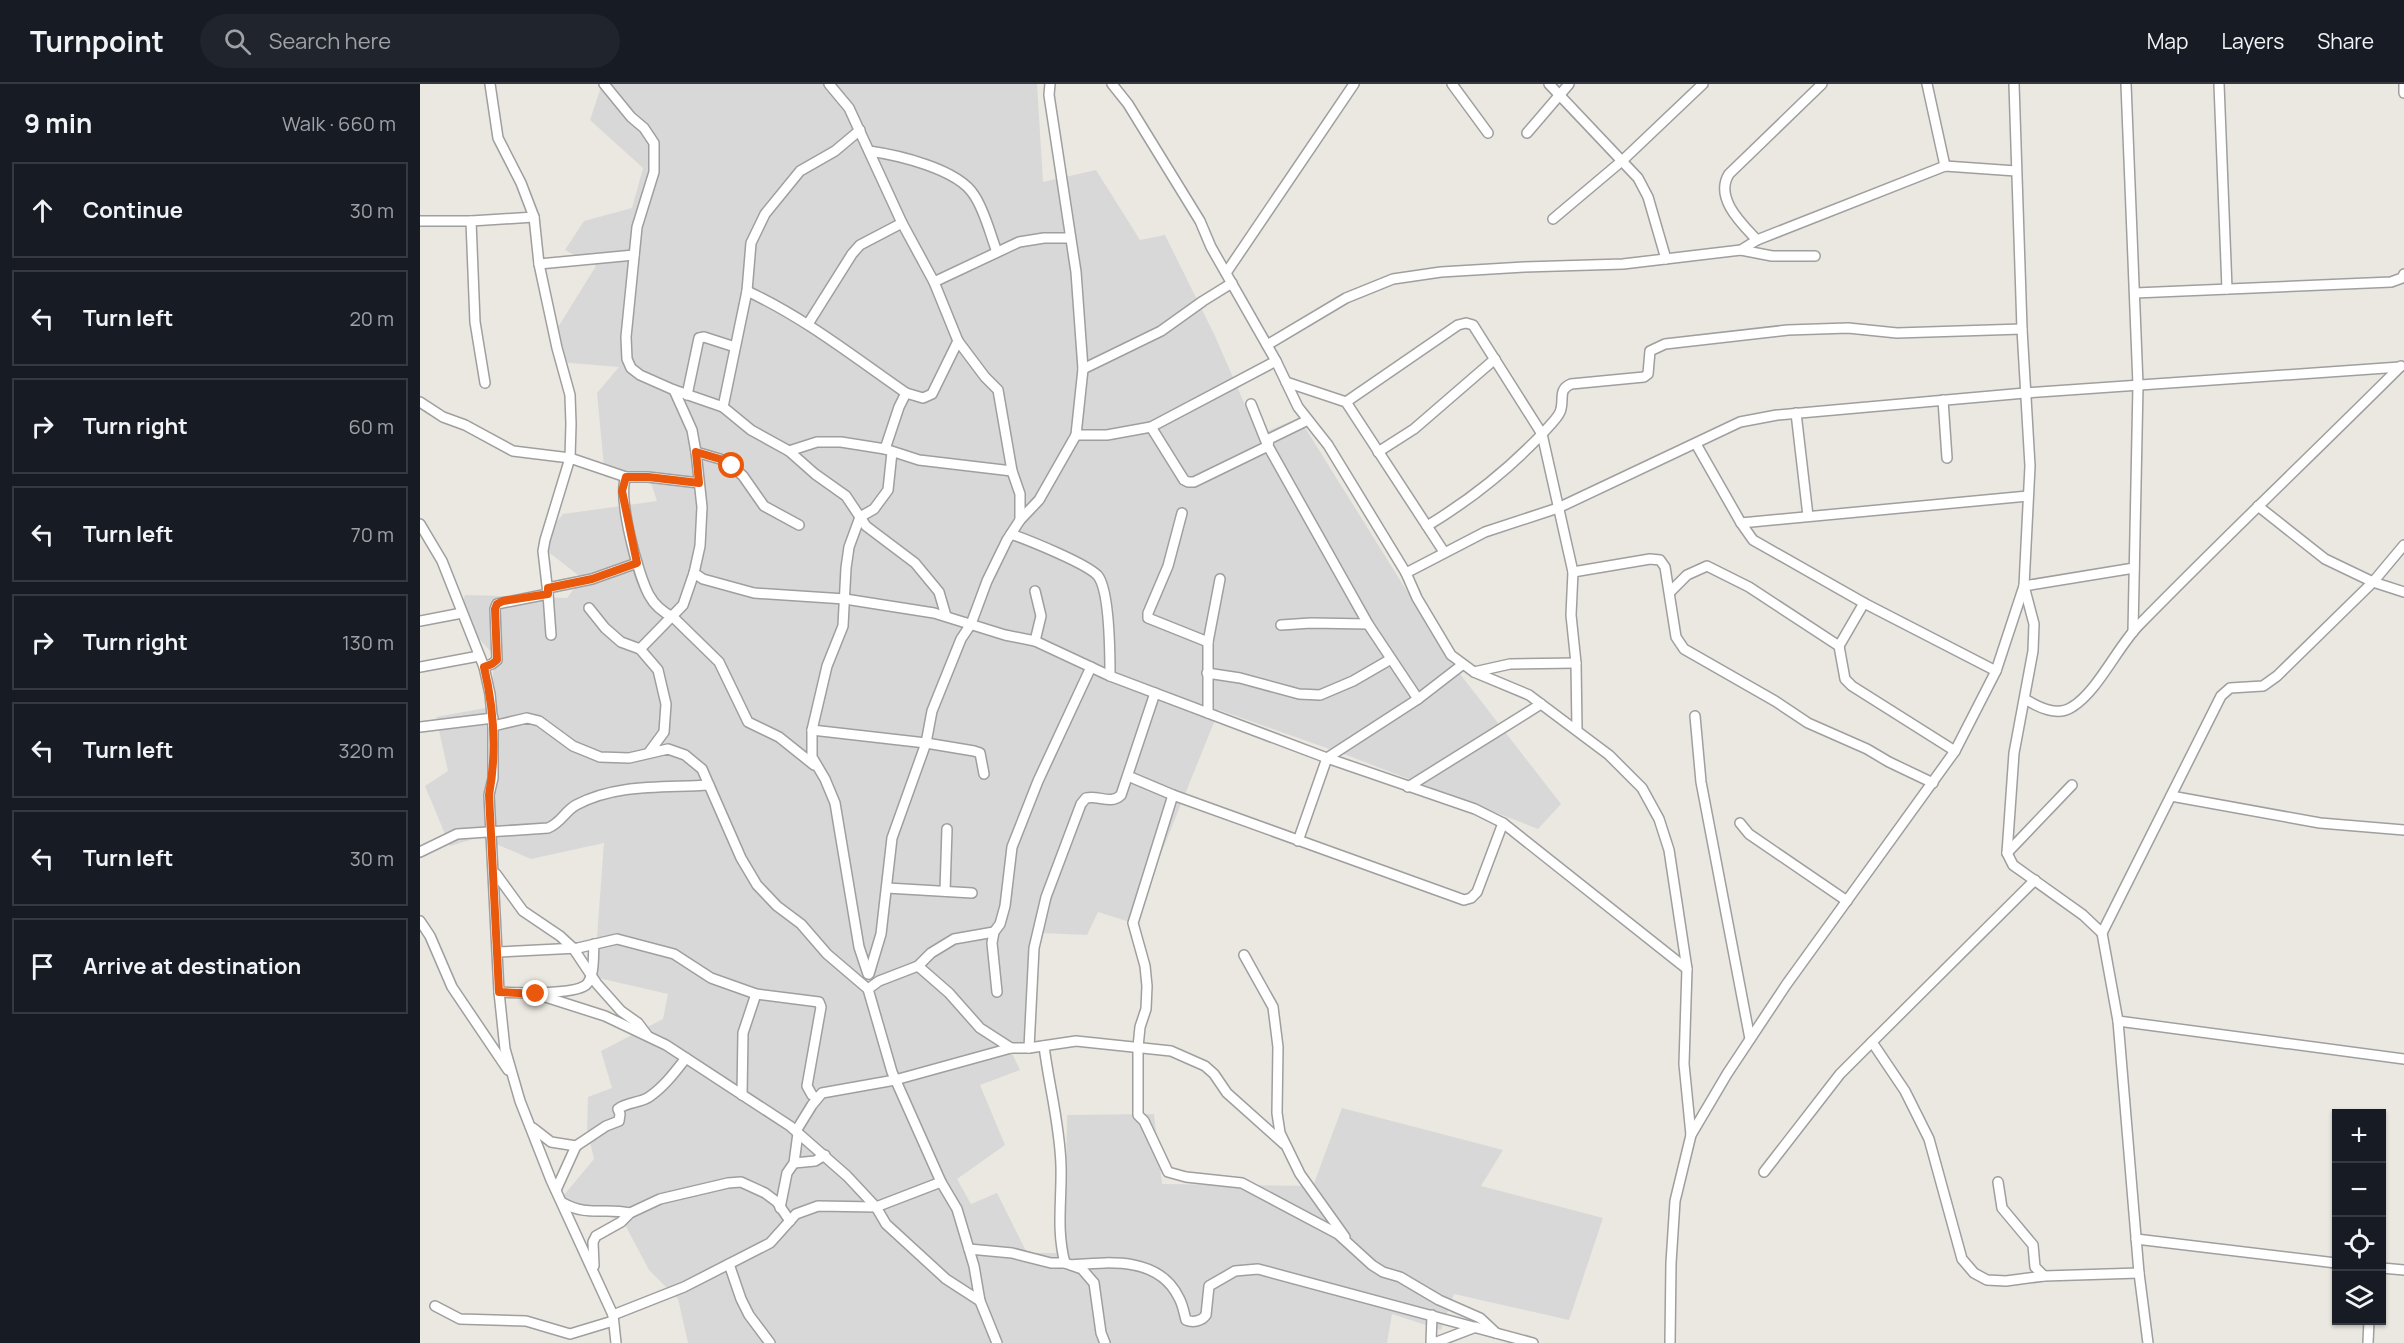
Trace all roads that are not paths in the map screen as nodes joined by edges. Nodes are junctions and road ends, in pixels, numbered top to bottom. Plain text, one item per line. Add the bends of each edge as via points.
1 (490, 84) edge
2 (604, 84) edge
3 (829, 84) edge
4 (1050, 84) edge
5 (1112, 84) edge
6 (1354, 84) edge
7 (1452, 84) edge
8 (1550, 84) edge
9 (1569, 84) edge
10 (1703, 84) edge
11 (1822, 84) edge
12 (1927, 84) edge
13 (2014, 84) edge
14 (2126, 84) edge
15 (2219, 84) edge
16 (2404, 84) edge
17 (2404, 93) edge
18 (1558, 94) junction
19 (860, 130) junction
20 (1488, 133) dead end
21 (1527, 133) dead end
22 (869, 151) junction
23 (1623, 160) junction
24 (1945, 166) junction
25 (2016, 171) junction
26 (534, 217) junction
27 (1553, 219) dead end
28 (420, 221) edge
29 (471, 221) junction
30 (902, 223) junction
31 (1070, 238) junction
32 (1757, 240) junction
33 (1741, 250) junction
34 (997, 252) junction
35 (634, 255) junction
36 (1815, 256) dead end
37 (1666, 259) junction
38 (539, 264) junction
39 (1226, 273) junction
40 (2404, 274) edge
41 (934, 282) junction
42 (1232, 283) junction
43 (2227, 289) junction
44 (747, 291) junction
45 (2135, 293) junction
46 (808, 324) junction
47 (2022, 329) junction
48 (958, 341) junction
49 (1267, 345) junction
50 (735, 347) junction
51 (1495, 359) junction
52 (1276, 361) junction
53 (2402, 365) edge
54 (1083, 369) junction
55 (1286, 382) junction
56 (485, 383) dead end
57 (2138, 385) junction
58 (674, 390) junction
59 (906, 393) junction
60 (2025, 393) junction
61 (687, 395) junction
62 (1943, 400) junction
63 (420, 402) edge
64 (1347, 402) junction
65 (1251, 404) dead end
66 (723, 407) junction
67 (1796, 413) junction
68 (1308, 420) junction
69 (1151, 426) junction
70 (1542, 434) junction
71 (1076, 435) junction
72 (1696, 444) junction
73 (1267, 445) junction
74 (889, 450) junction
75 (789, 451) junction
76 (696, 452) junction
77 (1378, 452) junction
78 (570, 458) junction
79 (1947, 458) dead end
80 (1012, 471) junction
81 (626, 477) junction
82 (699, 483) junction
83 (2028, 496) junction
84 (2258, 506) junction
85 (1558, 508) junction
86 (1182, 513) dead end
87 (1808, 516) junction
88 (860, 517) junction
89 (1020, 520) junction
90 (1741, 523) junction
91 (420, 524) edge
92 (799, 525) dead end
93 (1427, 526) junction
94 (1011, 534) junction
95 (2404, 545) edge
96 (1444, 552) junction
97 (637, 563) junction
98 (2134, 568) junction
99 (1573, 572) junction
100 (694, 573) junction
101 (1406, 573) junction
102 (1220, 579) dead end
103 (2373, 582) junction
104 (2024, 586) junction
105 (548, 591) junction
106 (1035, 591) dead end
107 (2404, 591) edge
108 (1670, 592) junction
109 (845, 598) junction
110 (1864, 603) junction
111 (589, 608) dead end
112 (462, 613) junction
113 (673, 616) junction
114 (946, 616) junction
115 (420, 621) edge
116 (971, 624) junction
117 (1368, 624) junction
118 (1281, 626) dead end
119 (2133, 632) junction
120 (551, 635) dead end
121 (1035, 641) junction
122 (1208, 642) junction
123 (1839, 646) junction
124 (640, 648) junction
125 (479, 656) junction
126 (1391, 659) junction
127 (1576, 663) junction
128 (1462, 665) junction
129 (420, 667) edge
130 (484, 667) junction
131 (1091, 667) junction
132 (1996, 671) junction
133 (1474, 672) junction
134 (1208, 673) junction
135 (1110, 676) junction
136 (1155, 693) junction
137 (1418, 699) junction
138 (2025, 699) junction
139 (1541, 704) junction
140 (1208, 713) junction
141 (1695, 716) dead end
142 (493, 722) junction
143 (420, 728) edge
144 (812, 730) junction
145 (1577, 730) junction
146 (926, 743) junction
147 (1955, 751) junction
148 (650, 752) junction
149 (1327, 758) junction
150 (816, 767) junction
151 (984, 774) dead end
152 (1128, 776) junction
153 (1933, 783) junction
154 (709, 785) junction
155 (2072, 785) dead end
156 (1408, 787) junction
157 (1173, 795) junction
158 (2171, 796) junction
159 (1503, 823) junction
160 (1740, 823) dead end
161 (946, 829) dead end
162 (2404, 830) edge
163 (491, 831) junction
164 (1298, 841) junction
165 (420, 852) edge
166 (2007, 853) junction
167 (495, 872) junction
168 (2035, 880) junction
169 (886, 888) junction
170 (945, 891) junction
171 (972, 893) dead end
172 (1847, 901) junction
173 (420, 921) edge
174 (994, 933) junction
175 (2102, 933) junction
176 (594, 944) junction
177 (573, 948) junction
178 (498, 952) junction
179 (1244, 955) dead end
180 (918, 966) junction
181 (1687, 969) junction
182 (868, 974) junction
183 (591, 976) junction
184 (866, 987) junction
185 (499, 992) junction
186 (997, 992) dead end
187 (536, 994) junction
188 (756, 994) junction
189 (2118, 1021) junction
190 (648, 1036) junction
191 (1750, 1039) junction
192 (1872, 1042) junction
193 (1044, 1046) junction
194 (1138, 1047) junction
195 (1011, 1048) junction
196 (1029, 1048) junction
197 (686, 1058) junction
198 (2404, 1059) edge
199 (511, 1075) junction
200 (895, 1080) junction
201 (742, 1095) junction
202 (817, 1098) junction
203 (529, 1124) junction
204 (797, 1132) junction
205 (1691, 1135) junction
206 (1284, 1144) junction
207 (576, 1146) junction
208 (825, 1155) junction
209 (794, 1164) junction
210 (1764, 1172) dead end
211 (941, 1182) junction
212 (1998, 1182) dead end
213 (556, 1190) junction
214 (562, 1203) junction
215 (780, 1208) junction
216 (876, 1208) junction
217 (630, 1213) junction
218 (790, 1221) junction
219 (2136, 1239) junction
220 (1349, 1244) junction
221 (969, 1249) junction
222 (2332, 1262) edge
223 (729, 1264) junction
224 (1068, 1264) junction
225 (2386, 1268) edge
226 (594, 1270) junction
227 (2404, 1270) edge
228 (2139, 1273) junction
229 (2044, 1276) junction
230 (980, 1301) junction
231 (435, 1306) dead end
232 (1432, 1315) junction
233 (613, 1318) junction
234 (2369, 1325) edge
235 (1476, 1328) junction
236 (1496, 1333) junction
237 (1511, 1340) edge
238 (616, 1343) edge
239 (770, 1343) edge
240 (997, 1343) edge
241 (1105, 1343) edge
242 (1432, 1343) edge
243 (1533, 1343) edge
244 (1670, 1343) edge
245 (2148, 1343) edge
246 (2368, 1343) edge

1 - 26 street via 498,138
2 - 35 street via 654,143 654,172 637,227
3 - 19 street via 849,108
4 - 31 street
5 - 39 street via 1200,221
6 - 39 street
7 - 20 street
8 - 18 street
9 - 18 street
10 - 23 street
11 - 32 street via 1724,183 1734,215
12 - 24 street
13 - 25 street
14 - 45 street
15 - 43 street
16 - 17 street
18 - 21 street
18 - 23 street
19 - 22 street
19 - 44 street via 835,151 800,171 765,214 751,243
22 - 30 street
22 - 34 street via 910,159 961,182 974,195
23 - 27 street
23 - 37 street via 1648,197
24 - 25 street
24 - 32 street
25 - 47 street
26 - 29 street
26 - 38 street
28 - 29 street
29 - 56 street via 475,322
30 - 41 street
30 - 46 street via 852,254
31 - 34 street via 1019,242
31 - 54 street
32 - 33 street
33 - 36 street via 1772,256
33 - 37 street
34 - 41 street
35 - 38 street
35 - 58 street via 627,360 640,375
37 - 49 street via 1441,272 1393,279 1346,298
38 - 78 street via 570,395
39 - 42 street
40 - 43 street via 2391,282
41 - 48 street
42 - 49 street
42 - 54 street via 1161,331
43 - 45 street
44 - 46 street
44 - 50 street
45 - 57 street
46 - 59 street
47 - 60 street
47 - 70 street via 1897,333 1808,329 1665,344 1650,351 1648,374 1644,377 1565,387 1560,414
48 - 59 street via 928,398
48 - 80 street via 998,390
49 - 52 street
50 - 61 street via 699,338
50 - 66 street
51 - 64 street via 1473,325 1466,323
51 - 70 street
51 - 77 street via 1414,429
52 - 55 street
52 - 69 street
53 - 57 street
53 - 84 street
54 - 71 street
55 - 64 street
55 - 68 street
57 - 60 street
57 - 98 street
58 - 61 street
58 - 76 street via 692,430
59 - 74 street
60 - 62 street
60 - 83 street
61 - 66 street
62 - 67 street
62 - 79 street
63 - 78 street via 513,451
64 - 77 street
65 - 73 street
66 - 75 street via 751,430
67 - 72 street via 1740,422
67 - 87 street
68 - 73 street via 1269,439
68 - 101 street via 1328,445
69 - 71 street via 1107,435
69 - 73 street via 1188,482
70 - 85 street
70 - 93 street via 1465,504
71 - 89 street via 1039,500
72 - 85 street
72 - 90 street
73 - 117 street
74 - 75 street via 817,442
74 - 80 street via 928,462
74 - 88 street via 888,490 874,509
75 - 88 street via 846,496
76 - 82 street
76 - 92 street via 732,466 764,506
77 - 93 street
78 - 81 street
78 - 105 street via 544,540
80 - 89 street via 1020,494
81 - 82 street
81 - 97 street via 624,500
82 - 100 street via 702,517
83 - 87 street
83 - 104 street
84 - 103 street via 2325,559
84 - 119 street
85 - 96 street via 1485,532
85 - 99 street
86 - 122 street via 1177,539 1148,618
87 - 90 street
88 - 109 street via 849,547
88 - 114 street via 929,577 939,592
89 - 94 street
90 - 110 street via 1753,540
91 - 112 street via 442,561
93 - 96 street
94 - 116 street via 987,580
94 - 135 street via 1042,545 1098,576 1106,610
95 - 103 street
96 - 101 street
97 - 105 street
97 - 113 street via 656,606
98 - 104 street
98 - 119 street
99 - 108 street via 1660,560
99 - 127 street via 1571,615
100 - 109 street via 754,593
100 - 113 street via 683,605
101 - 128 street via 1444,645
102 - 122 street
103 - 107 street
103 - 158 street via 2264,686 2230,688 2221,696
104 - 132 street
104 - 138 street via 2034,624
105 - 120 street
105 - 130 street via 497,604 497,660
106 - 121 street via 1041,616
108 - 123 street via 1687,574 1707,566 1749,587
108 - 153 street via 1676,638 1684,648 1808,723
109 - 114 street
109 - 144 street via 843,626 827,666
110 - 123 street
110 - 132 street
111 - 124 street via 621,642
112 - 115 street
112 - 125 street
113 - 124 street
113 - 150 street via 719,662 748,722 779,736
114 - 116 street
116 - 121 street
116 - 146 street via 939,692
117 - 118 street
117 - 126 street
119 - 138 street via 2089,691 2071,708 2054,711
121 - 131 street
122 - 134 street
123 - 147 street via 1845,679 1852,686
124 - 148 street via 658,670 666,704 664,732
125 - 129 street
125 - 130 street
126 - 134 street via 1320,694 1299,694
126 - 137 street
127 - 133 street via 1510,664
127 - 145 street
128 - 133 street
128 - 137 street
130 - 142 street
131 - 135 street
131 - 174 street via 1012,848 1005,906
132 - 147 street
133 - 139 street
134 - 140 street
135 - 136 street
136 - 140 street
136 - 152 street
137 - 149 street
138 - 166 street via 2014,753
139 - 145 street
139 - 156 street
140 - 149 street
141 - 191 street via 1701,782
142 - 143 street
142 - 148 street via 527,718 539,721 573,746 600,757 629,758
142 - 163 street
144 - 146 street
144 - 150 street
145 - 181 street via 1642,788 1659,819 1669,850
146 - 151 street via 980,753
146 - 169 street via 892,838
147 - 153 street
148 - 154 street via 668,749 685,755 702,770
149 - 156 street
149 - 164 street
150 - 182 street via 835,803 859,947
152 - 157 street
152 - 196 street via 1116,800 1093,796 1081,804 1046,897 1034,948
153 - 172 street
154 - 163 street via 608,792 576,805 557,825
154 - 184 street via 757,885
155 - 166 street
156 - 159 street
157 - 164 street
157 - 194 street via 1133,923 1147,986
158 - 162 street via 2320,823
158 - 175 street
159 - 164 street via 1477,892 1464,900
159 - 181 street
160 - 172 street via 1749,834
161 - 170 street
163 - 165 street via 457,834
163 - 167 street
166 - 168 street via 2013,865
167 - 177 street via 523,911
167 - 178 street
168 - 175 street
168 - 192 street
169 - 170 street
169 - 182 street via 880,934
170 - 171 street
172 - 191 street
173 - 199 street via 452,987
174 - 180 street via 954,939
174 - 186 street
175 - 189 street
176 - 177 street
176 - 183 street
176 - 188 street via 617,939 674,954 711,978
177 - 178 street
177 - 183 street
178 - 185 street
179 - 206 street via 1273,1007 1278,1047 1277,1113
180 - 184 street
180 - 195 street via 980,1028
181 - 205 street via 1684,1064
182 - 184 street
183 - 187 street via 587,984 578,988
183 - 190 street
184 - 200 street
185 - 187 street
185 - 199 street
187 - 190 street via 605,1016
188 - 201 street via 743,1033
188 - 202 street via 819,1002 807,1086
189 - 198 street
189 - 219 street
190 - 197 street
191 - 205 street
192 - 210 street via 1840,1074
192 - 229 street via 1905,1091 1929,1138 1962,1259 1974,1273 1987,1280
193 - 194 street via 1076,1041
193 - 196 street
193 - 224 street via 1057,1114 1061,1166 1059,1232
194 - 206 street via 1171,1051 1205,1066 1227,1093
194 - 220 street via 1138,1115 1168,1172 1242,1183 1310,1218
195 - 196 street
195 - 200 street
197 - 201 street
197 - 207 street via 662,1087 648,1098 622,1106 618,1109 619,1121
199 - 203 street
200 - 202 street via 829,1092
200 - 211 street
201 - 204 street
202 - 204 street
203 - 207 street via 550,1142
203 - 213 street
204 - 208 street
204 - 209 street
205 - 244 street via 1675,1201
206 - 220 street
207 - 213 street
208 - 209 street
208 - 216 street
209 - 215 street via 787,1173
211 - 216 street
211 - 221 street via 957,1209
212 - 229 street via 2002,1208 2033,1245 2035,1267
213 - 214 street
214 - 217 street via 579,1211
214 - 226 street
215 - 217 street via 765,1193 741,1182 660,1199
215 - 218 street
216 - 218 street via 818,1206 796,1214
216 - 230 street via 886,1224 946,1279
217 - 226 street via 596,1236
218 - 223 street via 770,1243
219 - 222 street
219 - 228 street
220 - 236 street via 1372,1266 1480,1318
221 - 224 street
221 - 230 street
223 - 233 street
223 - 239 street via 749,1315
224 - 232 street via 1124,1263 1155,1272 1179,1298 1186,1320 1191,1322 1206,1315 1209,1286 1226,1275 1249,1268
224 - 241 street via 1082,1269 1094,1282
225 - 227 street
226 - 233 street
228 - 229 street
228 - 245 street
230 - 240 street
231 - 233 street via 460,1319 526,1321 570,1334
232 - 235 street
232 - 242 street
233 - 238 street
234 - 246 street
235 - 236 street
235 - 242 street
236 - 237 street
237 - 243 street

